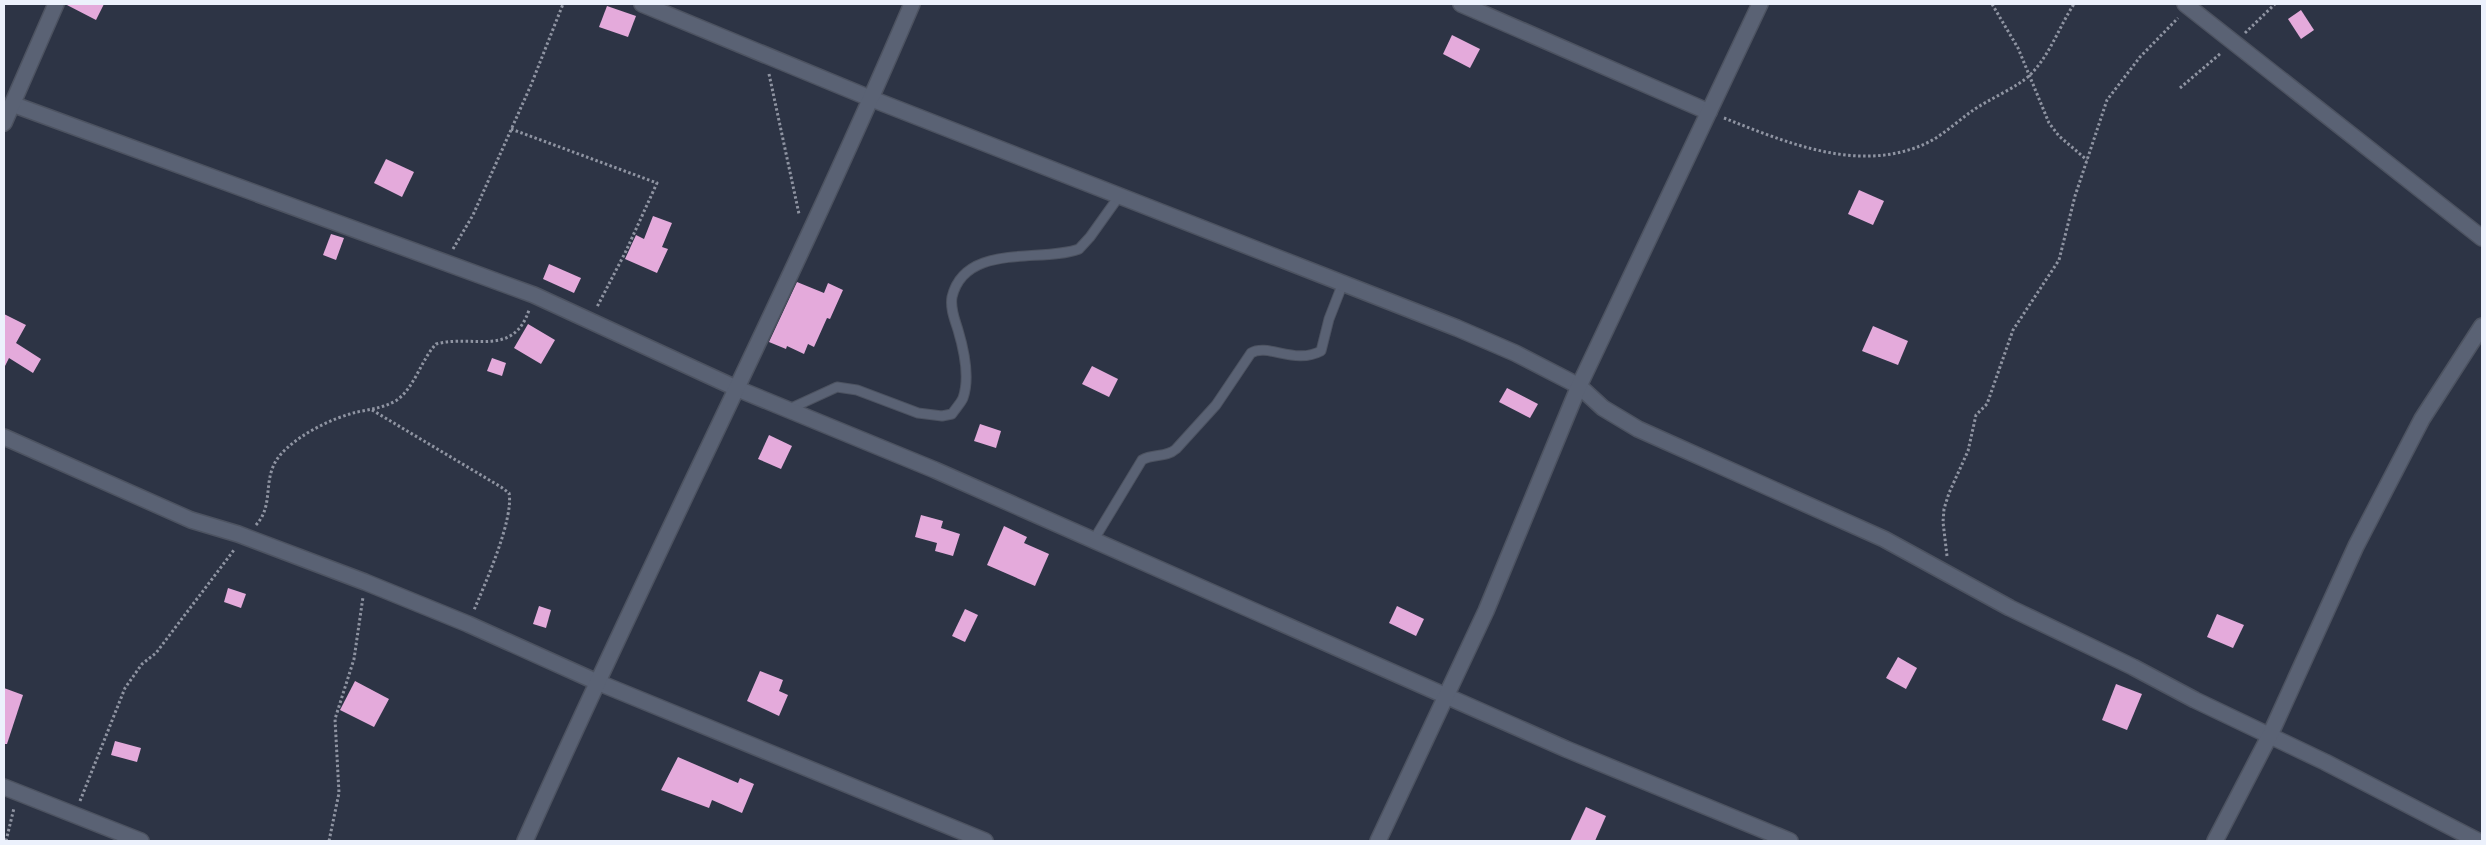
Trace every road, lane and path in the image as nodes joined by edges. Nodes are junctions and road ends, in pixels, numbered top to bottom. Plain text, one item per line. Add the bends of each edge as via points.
1 (56, 4) edge
2 (563, 4) edge
3 (642, 4) edge
4 (912, 4) edge
5 (1461, 4) edge
6 (1760, 4) edge
7 (1992, 4) edge
8 (2074, 4) edge
9 (2275, 4) edge
10 (2187, 5) edge
11 (2235, 43) junction
12 (764, 54) junction
13 (2180, 88) dead end
14 (872, 99) junction
15 (12, 104) junction
16 (1709, 112) junction
17 (4, 123) edge
18 (511, 129) junction
19 (2086, 160) junction
20 (1120, 195) junction
21 (800, 215) dead end
22 (2482, 238) edge
23 (445, 264) junction
24 (1343, 283) junction
25 (534, 295) junction
26 (589, 320) junction
27 (2482, 326) edge
28 (1579, 386) junction
29 (738, 389) junction
30 (372, 410) junction
31 (787, 410) junction
32 (4, 437) edge
33 (238, 534) junction
34 (1093, 540) junction
35 (1950, 576) junction
36 (365, 582) junction
37 (468, 624) junction
38 (597, 682) junction
39 (1444, 696) junction
40 (2270, 735) junction
41 (4, 787) edge
42 (18, 793) junction
43 (75, 813) junction
44 (6, 841) edge
45 (141, 841) edge
46 (329, 841) edge
47 (525, 841) edge
48 (985, 841) edge
49 (1378, 841) edge
50 (1790, 841) edge
51 (2215, 841) edge
52 (2478, 841) edge

1 - 15 street
2 - 18 path
3 - 12 street
4 - 14 street
5 - 16 street
6 - 16 street
7 - 19 path via 2018,48 2049,123
8 - 16 path via 2046,54 2029,76 1978,106 1935,138 1907,150 1882,155 1817,152
9 - 11 path
10 - 11 street
10 - 19 path via 2107,100
11 - 13 path
11 - 22 street
12 - 14 street
12 - 21 path
14 - 20 street
14 - 29 street
15 - 17 street
15 - 23 street
16 - 28 street
18 - 23 path via 473,215
18 - 26 path via 657,183 607,291
19 - 35 path via 2059,260 2013,330 1986,405 1976,415 1968,451 1946,501 1943,533
20 - 24 street
20 - 31 lane via 1079,249 1004,257 970,271 960,281 952,304 965,358 965,379 963,398 952,414 929,415 857,390 837,387
23 - 25 street
24 - 28 street via 1515,353
24 - 34 lane via 1321,351 1301,357 1261,350 1251,353 1216,405 1176,449 1169,454 1148,456 1142,460
25 - 26 street
25 - 30 path via 518,332 495,342 436,344 399,398
26 - 29 street
27 - 40 street via 2422,419 2356,546
28 - 35 street via 1603,408 1638,429 1884,539
28 - 39 street via 1486,611
29 - 31 street
29 - 38 street
30 - 33 path via 336,419 286,449 270,471 262,518
30 - 37 path via 509,494 497,553
31 - 34 street
32 - 33 street via 191,520
33 - 36 street
33 - 43 path via 234,552 125,688
34 - 39 street
35 - 40 street
36 - 37 street
36 - 46 path via 354,659 335,719 339,793
37 - 38 street
38 - 47 street
38 - 48 street
39 - 49 street
39 - 50 street
40 - 51 street
40 - 52 street
41 - 42 street
42 - 43 street
42 - 44 path
43 - 45 street

